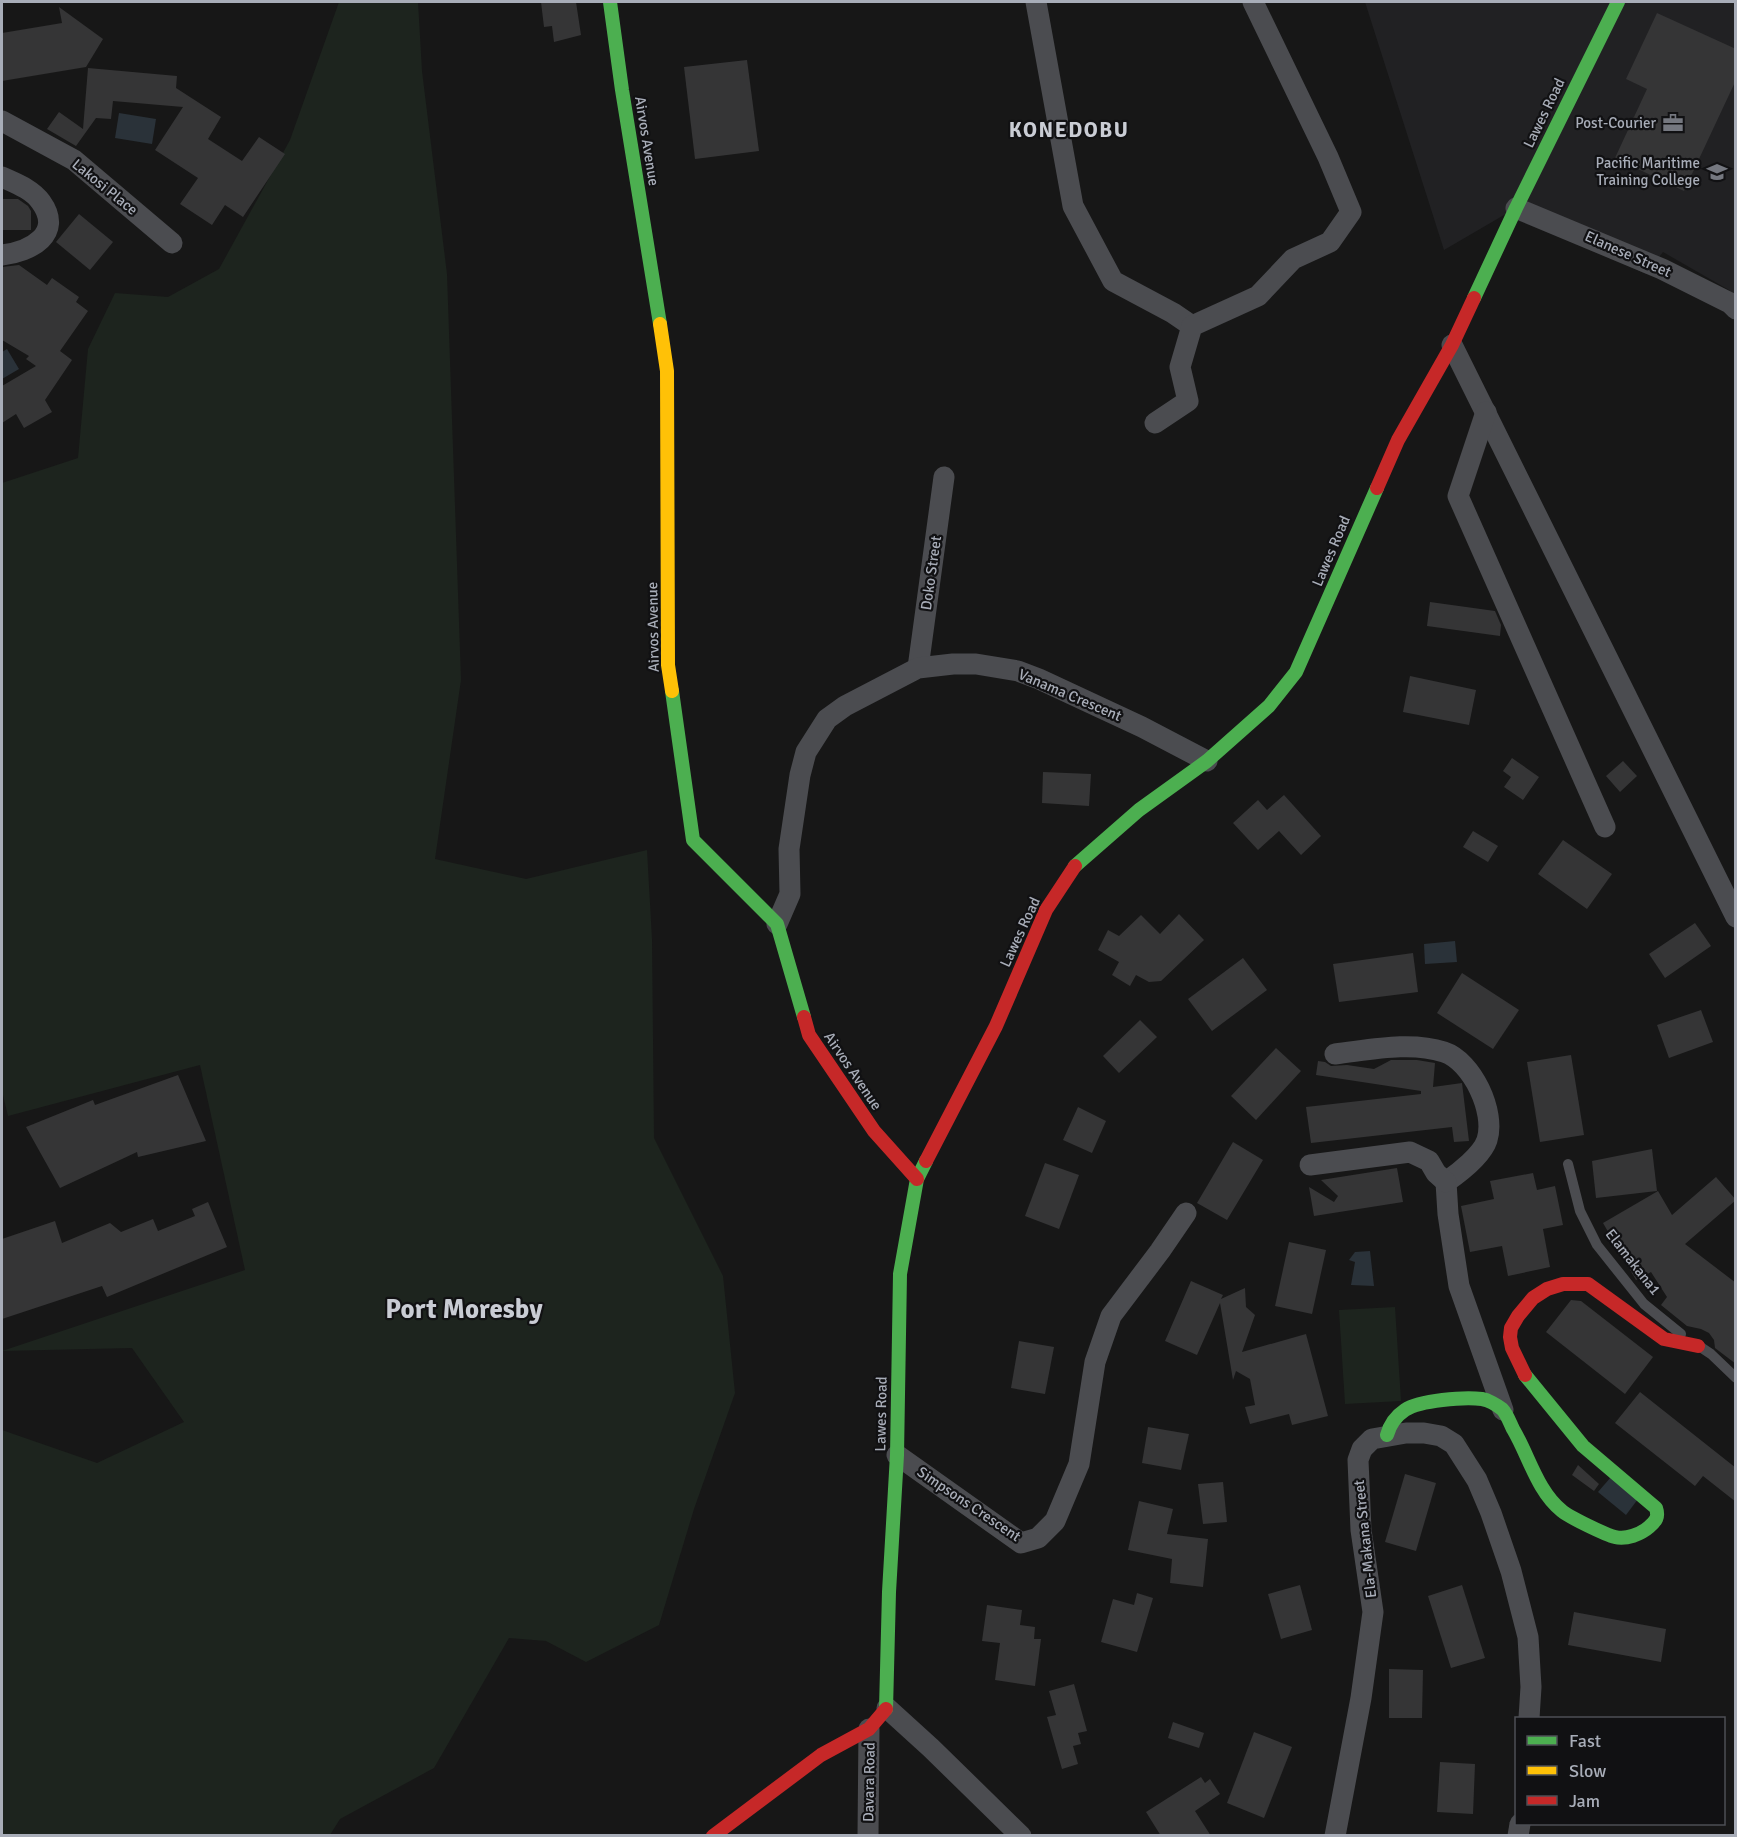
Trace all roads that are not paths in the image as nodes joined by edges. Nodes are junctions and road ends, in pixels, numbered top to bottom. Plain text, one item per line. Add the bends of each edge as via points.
1 (610, 2) edge
2 (1036, 2) edge
3 (1253, 2) edge
4 (1618, 2) edge
5 (2, 121) edge
6 (2, 177) edge
7 (1516, 208) junction
8 (172, 243) dead end
9 (2, 255) edge
10 (1734, 302) edge
11 (1192, 326) junction
12 (1452, 345) junction
13 (1486, 412) junction
14 (1155, 423) dead end
15 (944, 477) dead end
16 (918, 668) junction
17 (1207, 761) junction
18 (1605, 827) dead end
19 (1736, 917) edge
20 (777, 924) junction
21 (1335, 1054) dead end
22 (1568, 1164) dead end
23 (1310, 1165) dead end
24 (917, 1179) junction
25 (1446, 1182) junction
26 (1186, 1213) dead end
27 (1698, 1346) junction
28 (1736, 1378) edge
29 (1503, 1410) junction
30 (1387, 1435) junction
31 (897, 1455) junction
32 (887, 1708) junction
33 (1529, 1717) edge
34 (869, 1729) junction
35 (713, 1836) edge
36 (868, 1836) edge
37 (1020, 1836) edge
38 (1335, 1836) edge

1 - 20 main road, Airvos Avenue via 667,371 668,665 693,840
2 - 11 street via 1072,206 1113,281
3 - 11 street via 1351,212 1330,242 1293,260 1258,296
4 - 7 main road, Lawes Road
5 - 8 street, Lakosi Place via 74,160
6 - 9 street via 41,201 50,219 44,237 26,249
7 - 10 street, Elanese Street
7 - 12 main road, Lawes Road
11 - 14 street via 1180,367 1188,400
12 - 13 street
12 - 17 main road, Lawes Road via 1398,440 1296,672 1269,706
13 - 18 street via 1458,496
13 - 19 street
15 - 16 street, Doko Street
16 - 17 street, Vanama Crescent via 976,664 1018,671
16 - 20 street, Vanama Crescent via 827,719 806,752 789,849 790,894
17 - 24 main road, Lawes Road via 1138,810 1077,863 1046,910 996,1026
20 - 24 main road, Airvos Avenue via 809,1035 873,1131
21 - 25 street via 1422,1047 1446,1052 1462,1064 1478,1083 1490,1122 1487,1141 1468,1166
22 - 27 lane, Elamakana1 via 1580,1211 1597,1245 1644,1304
23 - 25 street via 1410,1152 1428,1161
24 - 31 main road, Lawes Road via 900,1274
25 - 29 street via 1460,1286
26 - 31 street, Simpsons Crescent via 1111,1316 1095,1362 1079,1464 1055,1521 1038,1538 1021,1543
27 - 28 lane, Elamakana1
27 - 29 main road via 1664,1339 1588,1284 1573,1282 1551,1286 1531,1300 1510,1335 1522,1374 1582,1445 1656,1508 1655,1522 1641,1534 1617,1538 1558,1509
29 - 30 main road via 1482,1398 1446,1399 1413,1406 1395,1419
30 - 33 street, Ela-Makana Street via 1442,1436 1454,1444 1477,1480 1511,1571 1528,1637
30 - 38 street, Ela-Makana Street via 1372,1439 1358,1460 1361,1530 1372,1612 1361,1698
31 - 32 main road, Lawes Road
32 - 34 main road
32 - 37 street
34 - 35 main road via 821,1755
34 - 36 street, Davara Road

